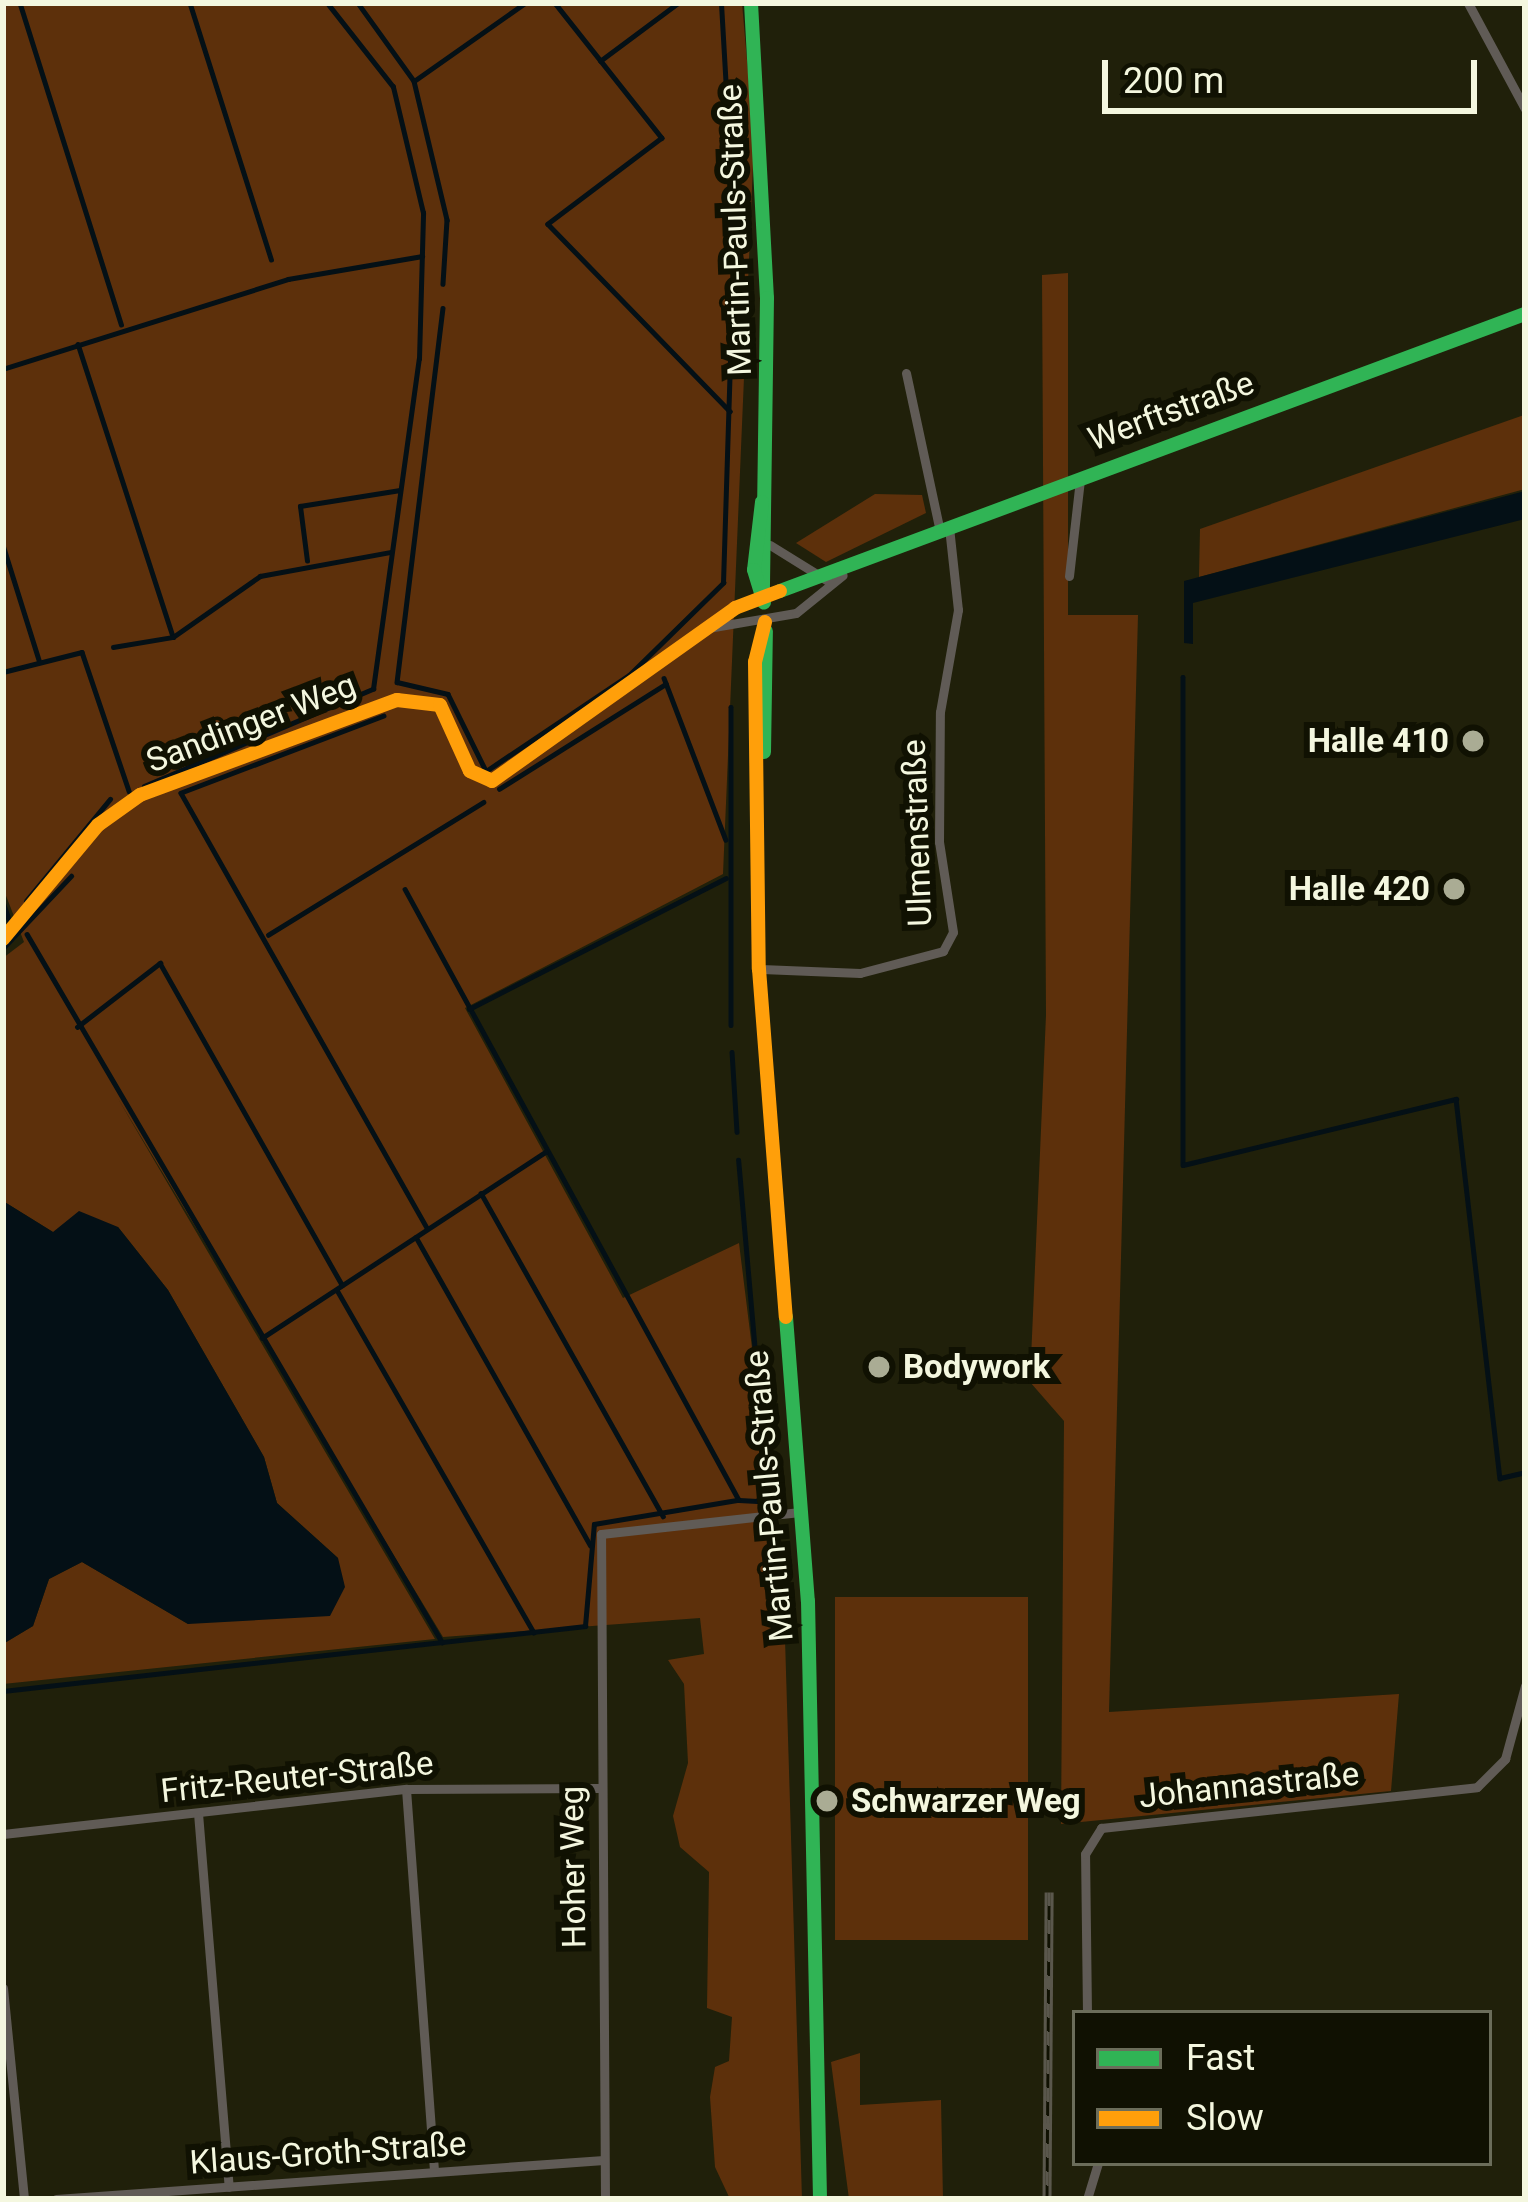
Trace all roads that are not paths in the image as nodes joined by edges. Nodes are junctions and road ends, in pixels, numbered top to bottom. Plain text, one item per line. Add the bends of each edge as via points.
1 (751, 3) edge
2 (1468, 3) edge
3 (1525, 109) edge
4 (1525, 314) edge
5 (906, 373) dead end
6 (767, 455) junction
7 (1081, 473) junction
8 (945, 529) junction
9 (770, 545) junction
10 (1069, 576) dead end
11 (836, 578) junction
12 (763, 599) junction
13 (764, 622) junction
14 (703, 629) junction
15 (3, 939) edge
16 (759, 969) junction
17 (800, 1513) junction
18 (1525, 1685) edge
19 (598, 1788) junction
20 (406, 1789) junction
21 (198, 1813) junction
22 (3, 1834) edge
23 (3, 1988) edge
24 (1087, 2010) edge
25 (604, 2160) junction
26 (1097, 2166) edge
27 (434, 2172) junction
28 (229, 2187) junction
29 (24, 2199) edge
30 (56, 2199) edge
31 (605, 2199) edge
32 (820, 2199) edge
33 (1088, 2199) edge

1 - 6 street, Martin-Pauls-Straße
2 - 3 street
4 - 7 street, Werftstraße
5 - 8 street, Ulmenstraße
6 - 9 street, Martin-Pauls-Straße
6 - 12 street, Martin-Pauls-Straße via 754,570
7 - 8 street, Werftstraße
7 - 10 street
8 - 11 street, Werftstraße
8 - 16 street, Ulmenstraße via 958,610 940,712 939,842 953,932 943,952 860,973
9 - 11 street
9 - 12 street, Martin-Pauls-Straße
11 - 12 street, Werftstraße
11 - 13 street, Werftstraße via 796,613
12 - 13 street, Martin-Pauls-Straße
12 - 14 street, Sandinger Weg
13 - 14 street, Sandinger Weg
13 - 16 street, Martin-Pauls-Straße
14 - 15 street, Sandinger Weg via 492,781 470,771 440,705 397,700 119,803
16 - 17 street, Martin-Pauls-Straße
17 - 19 street, Hoher Weg via 602,1534
17 - 32 street, Martin-Pauls-Straße
18 - 24 street, Johannastraße via 1505,1759 1477,1787 1101,1828 1085,1854
19 - 20 street, Fritz-Reuter-Straße
19 - 25 street, Hoher Weg
20 - 21 street, Fritz-Reuter-Straße
20 - 27 street
21 - 22 street, Fritz-Reuter-Straße
21 - 28 street
23 - 29 street
25 - 27 street, Klaus-Groth-Straße
25 - 31 street, Hoher Weg
26 - 33 street
27 - 28 street, Klaus-Groth-Straße
28 - 30 street, Klaus-Groth-Straße

